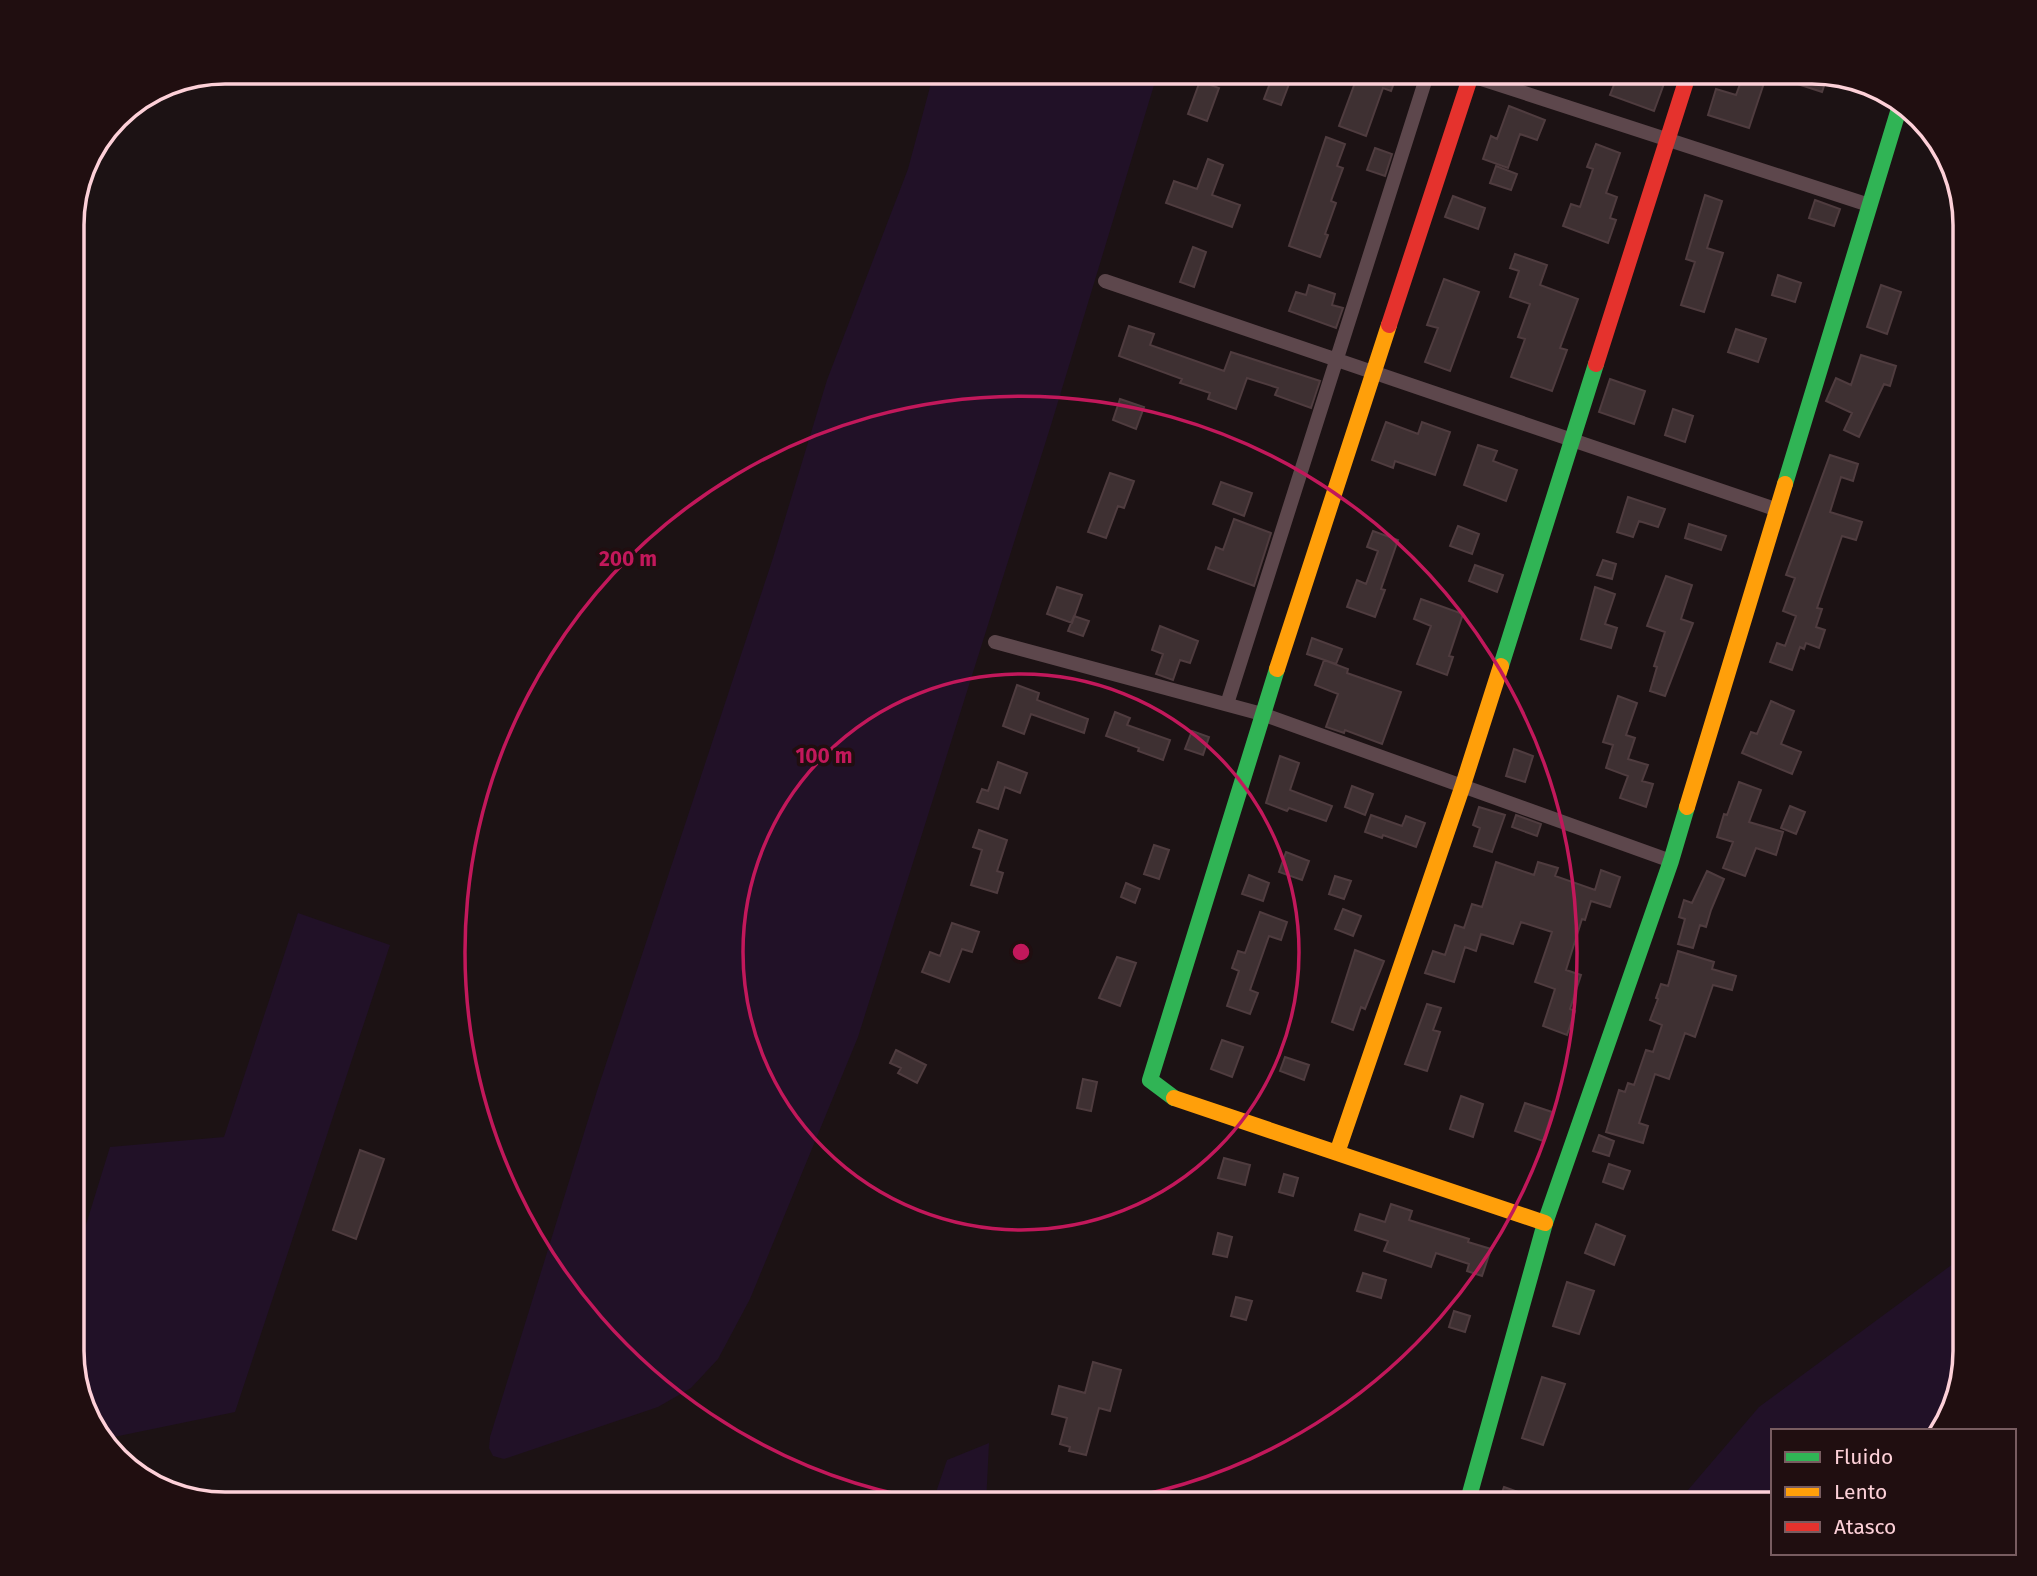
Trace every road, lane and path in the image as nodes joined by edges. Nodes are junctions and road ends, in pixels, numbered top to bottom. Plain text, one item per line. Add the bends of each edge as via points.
1 (1423, 84) edge
2 (1464, 84) edge
3 (1501, 84) edge
4 (1685, 84) edge
5 (1897, 112) edge
6 (1668, 140) junction
7 (1869, 205) junction
8 (1105, 281) dead end
9 (1336, 359) junction
10 (1372, 371) junction
11 (1575, 439) junction
12 (1778, 510) junction
13 (995, 642) dead end
14 (1227, 704) junction
15 (1262, 714) junction
16 (1463, 785) junction
17 (1671, 861) junction
18 (1337, 1153) junction
19 (1545, 1223) junction
20 (1470, 1492) edge

1 - 9 street
2 - 10 street
3 - 6 street
4 - 6 street
5 - 7 street
6 - 7 street
6 - 11 street
7 - 12 street
8 - 9 street
9 - 10 street
9 - 14 street
10 - 11 street
10 - 15 street
11 - 12 street
11 - 16 street
12 - 17 street
13 - 14 street
14 - 15 street
15 - 16 street
15 - 18 street via 1150,1080 1172,1097
16 - 17 street
16 - 18 street
17 - 19 street
18 - 19 street
19 - 20 street

